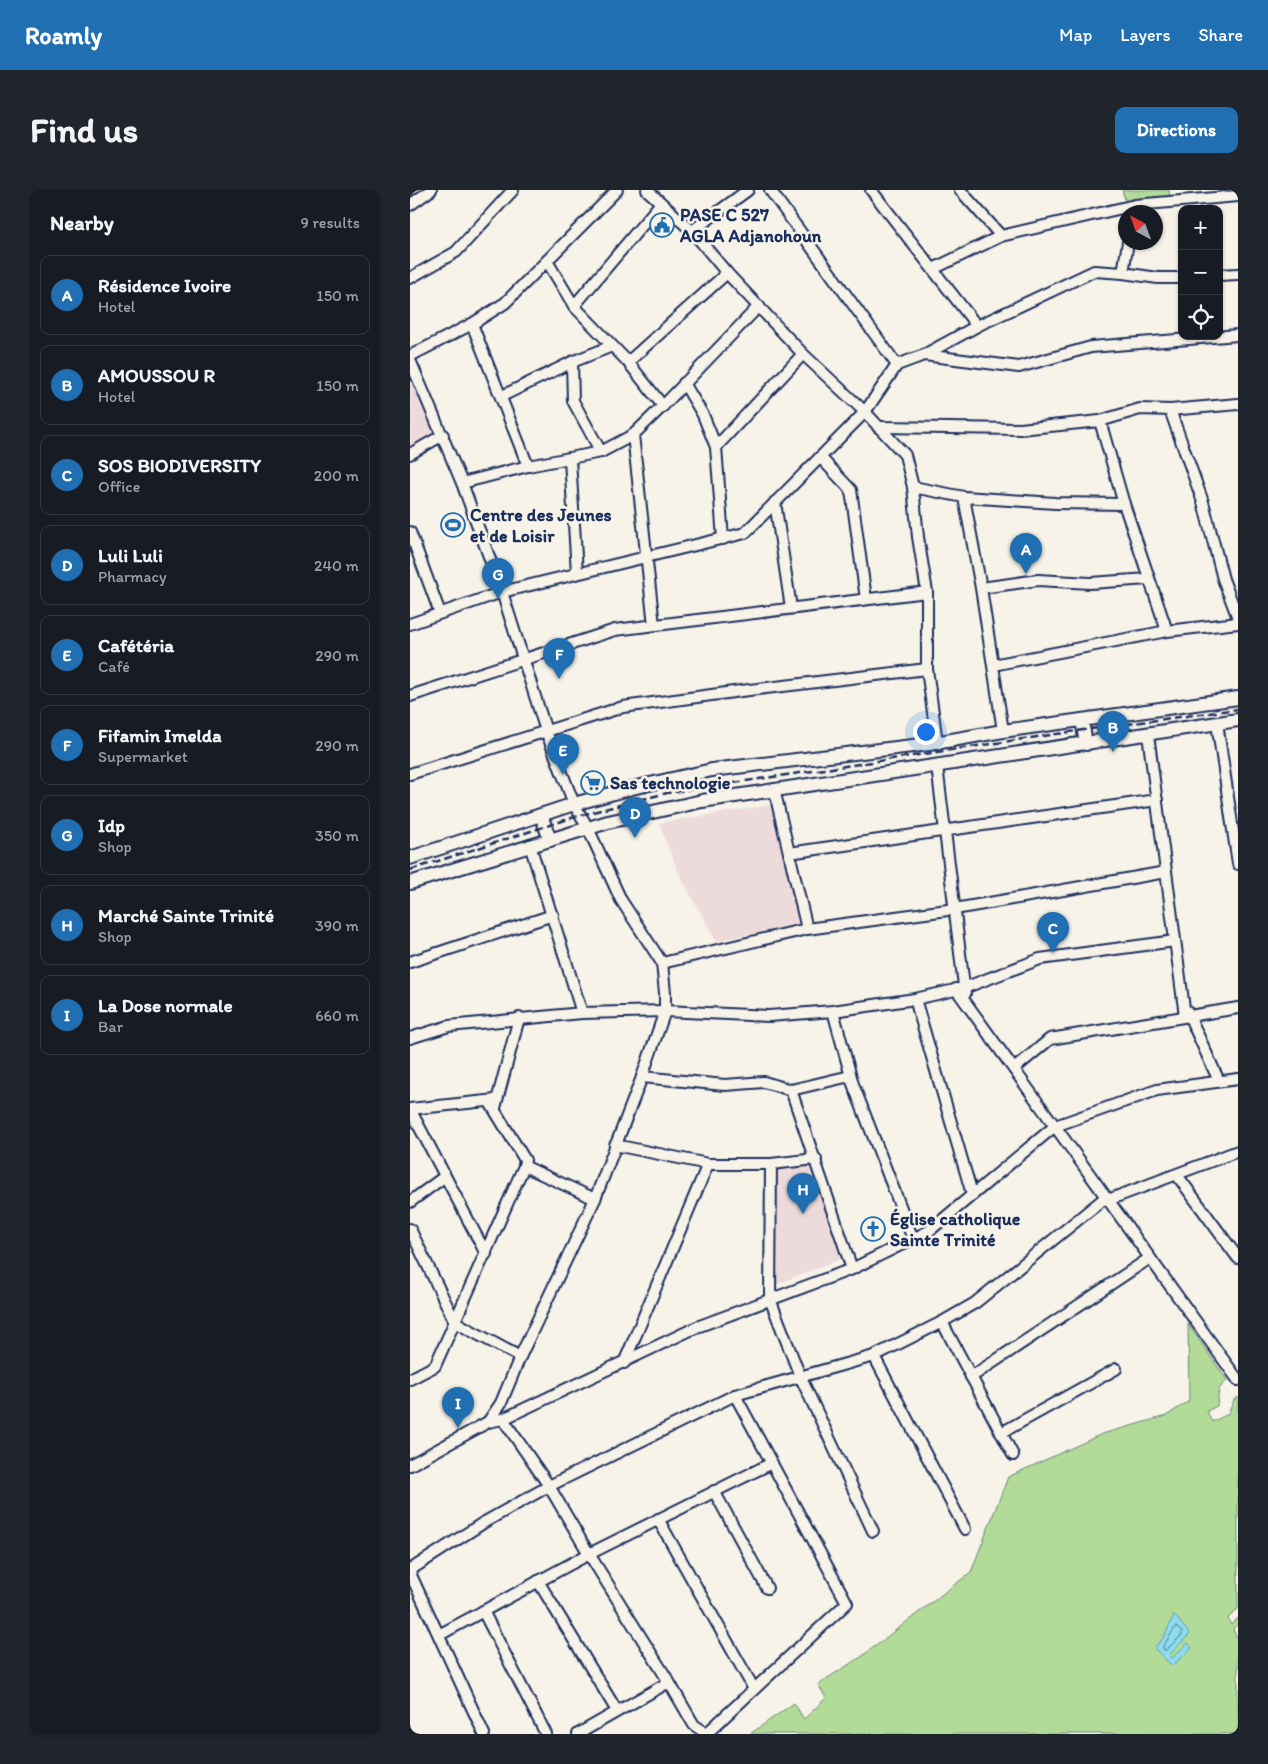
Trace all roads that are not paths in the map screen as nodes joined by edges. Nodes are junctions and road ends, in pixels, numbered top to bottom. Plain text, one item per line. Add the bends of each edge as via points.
1 (430, 190) edge
2 (513, 190) edge
3 (617, 190) edge
4 (647, 190) edge
5 (748, 190) edge
6 (770, 190) edge
7 (871, 190) edge
8 (960, 190) edge
9 (1238, 196) edge
10 (661, 202) junction
11 (410, 205) edge
12 (1163, 205) edge
13 (1118, 212) edge
14 (692, 231) junction
15 (1001, 236) junction
16 (1127, 250) edge
17 (547, 261) junction
18 (932, 269) junction
19 (1123, 272) junction
20 (727, 273) junction
21 (1238, 274) edge
22 (1223, 275) edge
23 (410, 278) edge
24 (1178, 278) edge
25 (574, 306) junction
26 (759, 306) junction
27 (472, 324) junction
28 (977, 326) junction
29 (1238, 335) edge
30 (612, 346) junction
31 (803, 354) junction
32 (924, 355) junction
33 (410, 356) edge
34 (410, 360) edge
35 (572, 362) junction
36 (628, 362) junction
37 (897, 365) junction
38 (684, 383) junction
39 (502, 396) junction
40 (1238, 404) edge
41 (663, 406) junction
42 (1170, 410) junction
43 (865, 412) junction
44 (1100, 421) junction
45 (878, 427) junction
46 (443, 435) junction
47 (633, 435) junction
48 (716, 447) junction
49 (602, 452) junction
50 (410, 454) edge
51 (820, 457) junction
52 (570, 459) junction
53 (528, 466) junction
54 (462, 483) junction
55 (913, 487) junction
56 (964, 496) junction
57 (775, 502) junction
58 (1124, 504) junction
59 (411, 538) edge
60 (723, 539) junction
61 (646, 557) junction
62 (577, 573) junction
63 (1149, 579) junction
64 (981, 588) junction
65 (502, 592) junction
66 (927, 592) junction
67 (866, 599) junction
68 (791, 608) junction
69 (440, 613) junction
70 (1238, 618) edge
71 (1238, 623) edge
72 (410, 624) edge
73 (654, 625) junction
74 (1167, 631) junction
75 (523, 659) junction
76 (992, 665) junction
77 (927, 669) junction
78 (410, 696) edge
79 (1238, 698) edge
80 (1082, 720) junction
81 (1238, 720) edge
82 (1217, 724) junction
83 (546, 731) junction
84 (1003, 732) junction
85 (1148, 734) junction
86 (937, 742) junction
87 (1086, 744) junction
88 (937, 766) junction
89 (410, 774) edge
90 (774, 789) junction
91 (1157, 800) junction
92 (1234, 803) edge
93 (574, 804) junction
94 (541, 815) junction
95 (588, 828) junction
96 (945, 830) junction
97 (550, 840) junction
98 (530, 845) junction
99 (789, 853) junction
100 (410, 858) edge
101 (1238, 863) edge
102 (1166, 872) junction
103 (410, 883) edge
104 (955, 909) junction
105 (553, 914) junction
106 (807, 929) junction
107 (1175, 941) junction
108 (410, 962) edge
109 (662, 963) junction
110 (960, 988) junction
111 (915, 999) junction
112 (1238, 1008) edge
113 (665, 1011) junction
114 (833, 1011) junction
115 (582, 1012) junction
116 (1187, 1016) junction
117 (519, 1018) junction
118 (410, 1038) edge
119 (1014, 1069) junction
120 (850, 1076) junction
121 (642, 1077) junction
122 (1238, 1079) edge
123 (1219, 1082) junction
124 (791, 1090) junction
125 (494, 1103) junction
126 (410, 1109) edge
127 (1055, 1126) junction
128 (615, 1145) junction
129 (1238, 1151) edge
130 (816, 1159) junction
131 (708, 1164) junction
132 (771, 1164) junction
133 (524, 1166) junction
134 (1177, 1175) junction
135 (444, 1177) junction
136 (972, 1194) junction
137 (1107, 1198) junction
138 (595, 1199) junction
139 (410, 1202) edge
140 (410, 1228) edge
141 (913, 1239) junction
142 (486, 1254) junction
143 (1150, 1258) junction
144 (1238, 1258) edge
145 (852, 1269) junction
146 (770, 1299) junction
147 (455, 1322) junction
148 (942, 1322) junction
149 (874, 1356) junction
150 (520, 1357) junction
151 (624, 1362) junction
152 (1116, 1368) dead end
153 (800, 1376) junction
154 (971, 1377) junction
155 (410, 1379) edge
156 (1238, 1380) edge
157 (735, 1395) junction
158 (503, 1419) junction
159 (488, 1422) junction
160 (1001, 1433) junction
161 (1013, 1455) dead end
162 (772, 1463) junction
163 (410, 1465) edge
164 (549, 1486) junction
165 (714, 1491) junction
166 (658, 1519) junction
167 (965, 1529) dead end
168 (872, 1531) dead end
169 (589, 1554) junction
170 (410, 1571) edge
171 (538, 1580) junction
172 (767, 1588) dead end
173 (483, 1611) junction
174 (439, 1635) junction
175 (669, 1682) junction
176 (754, 1689) junction
177 (617, 1711) junction
178 (484, 1734) edge
179 (546, 1734) edge
180 (578, 1734) edge
181 (706, 1734) edge

1 - 11 street
2 - 23 street via 456,252
3 - 17 street
4 - 10 street
5 - 14 street
6 - 37 street
7 - 18 street
8 - 15 street
9 - 12 street
10 - 14 street
10 - 25 street
13 - 15 street
14 - 20 street
15 - 18 street
16 - 19 street
17 - 25 street
17 - 27 street via 506,303
18 - 28 street
19 - 24 street
19 - 28 street via 1094,271
20 - 26 street
20 - 36 street
21 - 22 street
25 - 30 street
26 - 31 street
26 - 38 street
27 - 33 street
27 - 39 street
28 - 32 street
29 - 32 street via 1092,347 1018,367
30 - 35 street
30 - 36 street
31 - 43 street
31 - 48 street
32 - 37 street
34 - 46 street
35 - 39 street
35 - 49 street via 573,401
36 - 41 street
37 - 43 street
38 - 41 street
38 - 48 street via 704,415
39 - 53 street
40 - 42 street
41 - 47 street
42 - 44 street via 1140,409
42 - 70 street via 1203,502 1223,579
43 - 45 street
43 - 51 street
44 - 45 street via 1020,430
44 - 58 street
45 - 55 street via 905,455
46 - 50 street
46 - 54 street
47 - 49 street
47 - 61 street
48 - 60 street
49 - 52 street
51 - 57 street
51 - 67 street via 851,490
52 - 53 street
52 - 62 street
53 - 54 street
54 - 65 street
55 - 56 street
55 - 66 street
56 - 58 street
56 - 64 street
57 - 60 street via 745,534
57 - 68 street
58 - 63 street
59 - 69 street
60 - 61 street
61 - 62 street
61 - 73 street
62 - 65 street
63 - 64 street via 1090,584 1038,580
63 - 74 street
64 - 76 street
65 - 69 street
65 - 75 street
66 - 67 street
66 - 77 street
67 - 68 street
68 - 73 street
69 - 72 street
71 - 74 street
73 - 75 street via 614,630
74 - 76 street
75 - 78 street
75 - 83 street
76 - 84 street
77 - 83 street via 623,707
77 - 86 street
79 - 80 main road
80 - 84 main road
80 - 87 main road
81 - 82 main road
82 - 85 main road
82 - 92 street
83 - 89 street
83 - 93 street
84 - 86 main road
85 - 87 main road
85 - 91 street
86 - 93 main road via 712,770
87 - 88 main road
88 - 90 main road
88 - 96 street
90 - 95 main road via 702,801
90 - 99 street
91 - 96 street
91 - 102 street
92 - 101 street
93 - 94 main road
93 - 95 street
94 - 97 main road
94 - 100 main road
95 - 97 main road
95 - 109 street via 621,900
96 - 99 street
96 - 104 street
97 - 98 main road
98 - 103 main road
98 - 105 street
99 - 106 street
102 - 104 street
102 - 107 street
104 - 106 street
104 - 110 street
105 - 108 street
105 - 115 street
106 - 109 street
107 - 110 street via 1040,959
107 - 116 street
109 - 113 street
110 - 111 street
110 - 119 street via 966,1002
111 - 114 street
111 - 136 street
112 - 116 street
113 - 114 street via 769,1016
113 - 115 street
113 - 121 street
114 - 120 street
115 - 117 street
116 - 119 street via 1050,1039
116 - 123 street
117 - 118 street via 449,1026
117 - 125 street
119 - 127 street
120 - 124 street
120 - 141 street
121 - 124 street via 725,1085 764,1082
121 - 128 street
122 - 123 street
123 - 127 street via 1157,1090
124 - 130 street
125 - 126 street
125 - 133 street via 526,1160
126 - 135 street
127 - 136 street
127 - 137 street
128 - 131 street
128 - 138 street
129 - 134 street
130 - 132 street
130 - 145 street
131 - 132 street
131 - 151 street
132 - 146 street
133 - 138 street
133 - 142 street
134 - 137 street
134 - 144 street
135 - 139 street
135 - 142 street
136 - 141 street via 930,1230
137 - 143 street
137 - 148 street via 976,1303
138 - 150 street
140 - 147 street
141 - 145 street
142 - 147 street
143 - 154 street
143 - 156 street
145 - 146 street
146 - 151 street via 697,1327
146 - 153 street
147 - 150 street
147 - 155 street via 436,1366
148 - 149 street
148 - 154 street
149 - 153 street
149 - 167 street
150 - 159 street via 502,1403
151 - 158 street
152 - 160 street
153 - 157 street
153 - 168 street
154 - 160 street
157 - 162 street
157 - 164 street
158 - 159 street
158 - 164 street
159 - 163 street
160 - 161 street
162 - 165 street
162 - 176 street via 847,1602
164 - 169 street
164 - 170 street via 483,1523
165 - 166 street
165 - 172 street
166 - 169 street
166 - 176 street
169 - 171 street
169 - 175 street
170 - 174 street
171 - 173 street
171 - 177 street
173 - 174 street
173 - 179 street
174 - 178 street
175 - 177 street
175 - 181 street via 694,1725
176 - 181 street
177 - 180 street

